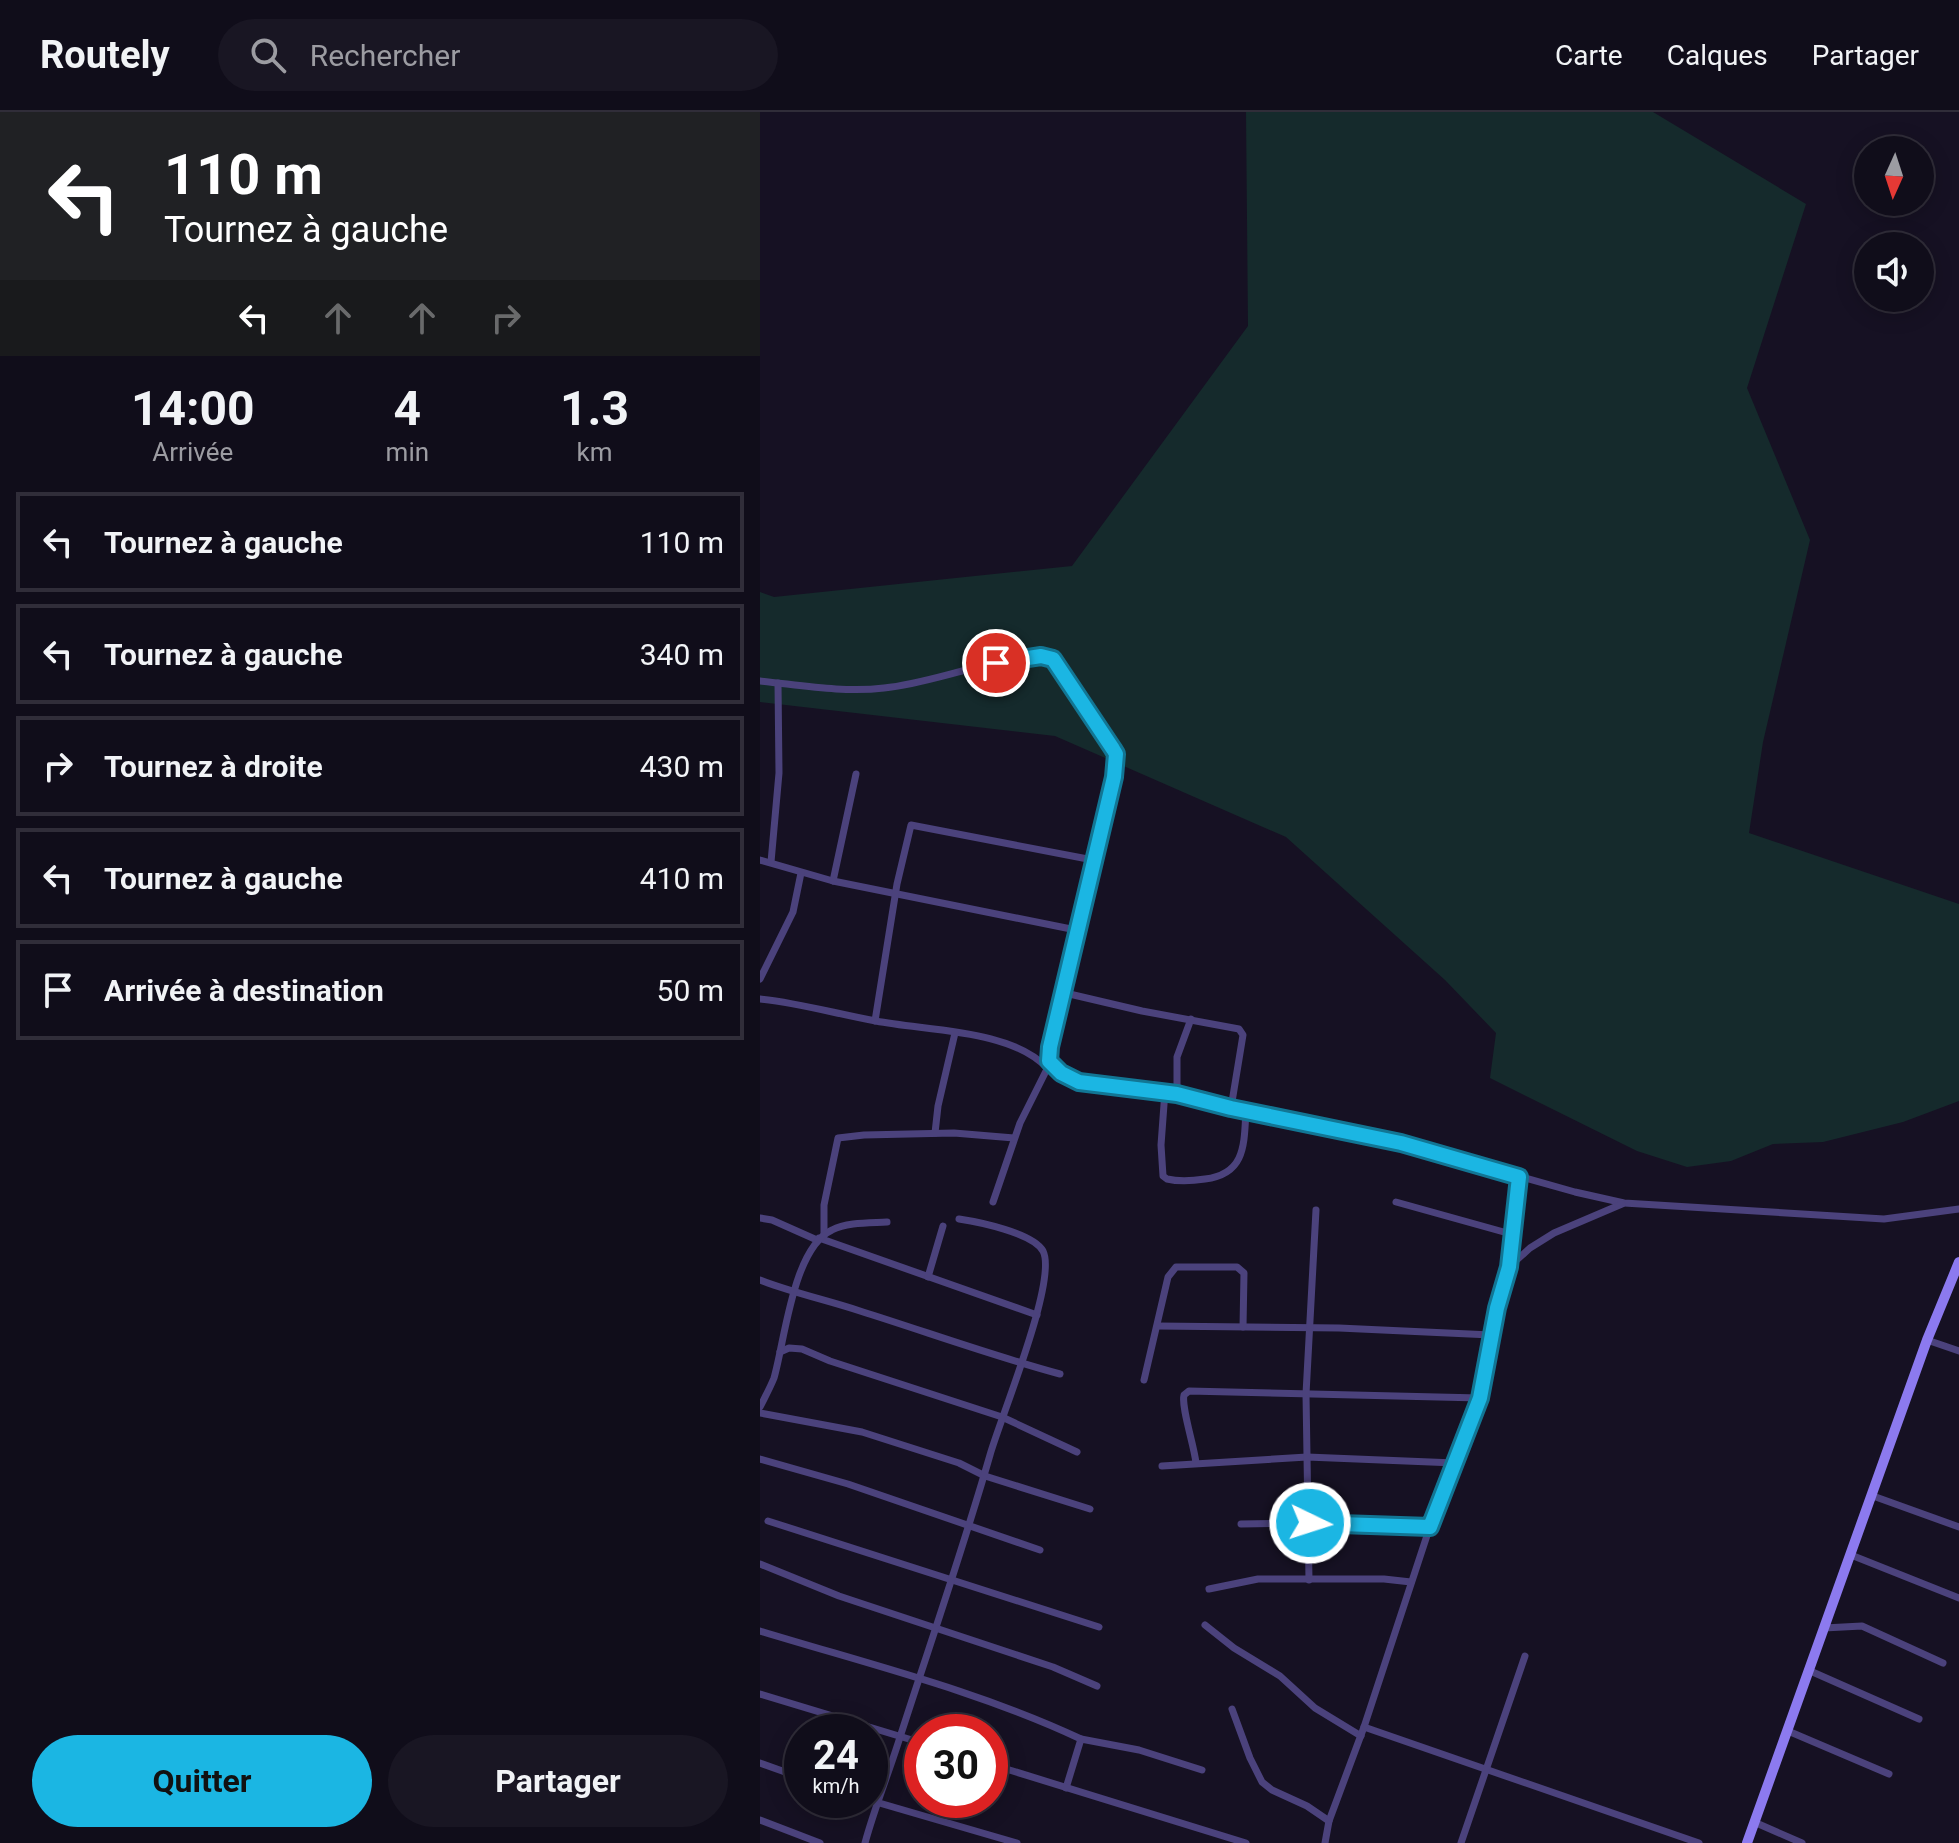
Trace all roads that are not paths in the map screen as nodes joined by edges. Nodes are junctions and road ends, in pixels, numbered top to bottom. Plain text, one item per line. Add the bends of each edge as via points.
1 (760, 681) edge
2 (778, 683) junction
3 (856, 774) dead end
4 (760, 860) edge
5 (1093, 860) junction
6 (771, 862) junction
7 (801, 873) junction
8 (833, 881) junction
9 (896, 893) junction
10 (1076, 930) junction
11 (760, 979) edge
12 (1061, 992) junction
13 (760, 999) edge
14 (1191, 1019) junction
15 (875, 1021) junction
16 (955, 1033) junction
17 (1048, 1064) junction
18 (1165, 1091) junction
19 (1177, 1094) junction
20 (1231, 1108) junction
21 (1246, 1110) junction
22 (935, 1133) junction
23 (1014, 1138) junction
24 (1519, 1177) junction
25 (993, 1202) dead end
26 (1396, 1202) dead end
27 (1624, 1203) junction
28 (1959, 1209) edge
29 (1316, 1210) dead end
30 (760, 1218) edge
31 (959, 1219) dead end
32 (887, 1222) dead end
33 (943, 1226) dead end
34 (1511, 1234) junction
35 (820, 1238) junction
36 (1959, 1262) edge
37 (1509, 1267) junction
38 (928, 1277) junction
39 (1956, 1279) edge
40 (760, 1280) edge
41 (794, 1293) junction
42 (1037, 1315) junction
43 (1158, 1326) junction
44 (1243, 1327) junction
45 (1311, 1327) junction
46 (1491, 1335) junction
47 (1927, 1340) junction
48 (1959, 1351) edge
49 (780, 1352) junction
50 (1021, 1363) junction
51 (1060, 1374) dead end
52 (1144, 1380) dead end
53 (1306, 1394) junction
54 (1480, 1398) junction
55 (760, 1407) edge
56 (760, 1413) edge
57 (1002, 1417) junction
58 (1077, 1452) dead end
59 (1307, 1457) junction
60 (760, 1459) edge
61 (1196, 1463) junction
62 (1455, 1463) junction
63 (1162, 1466) dead end
64 (985, 1476) junction
65 (1873, 1496) junction
66 (1090, 1509) dead end
67 (768, 1521) dead end
68 (1310, 1523) junction
69 (1241, 1524) dead end
70 (970, 1527) junction
71 (1430, 1527) junction
72 (1959, 1527) edge
73 (1040, 1550) dead end
74 (1851, 1555) junction
75 (760, 1564) edge
76 (953, 1578) junction
77 (1309, 1580) junction
78 (1411, 1582) junction
79 (1209, 1589) dead end
80 (1959, 1597) edge
81 (1205, 1625) dead end
82 (1099, 1627) dead end
83 (936, 1628) junction
84 (1824, 1628) junction
85 (760, 1631) edge
86 (1525, 1656) dead end
87 (1943, 1663) dead end
88 (1808, 1670) junction
89 (919, 1678) junction
90 (1097, 1686) dead end
91 (760, 1694) edge
92 (1232, 1709) dead end
93 (1919, 1719) dead end
94 (1363, 1731) junction
95 (1788, 1731) junction
96 (900, 1737) junction
97 (904, 1738) edge
98 (1081, 1739) junction
99 (760, 1763) edge
100 (888, 1765) edge
101 (1487, 1769) junction
102 (1008, 1770) edge
103 (1202, 1770) dead end
104 (784, 1772) edge
105 (1889, 1774) dead end
106 (1066, 1788) junction
107 (888, 1805) edge
108 (870, 1818) edge
109 (760, 1820) edge
110 (1329, 1821) junction
111 (1754, 1822) junction
112 (1228, 1840) edge
113 (820, 1843) edge
114 (865, 1843) edge
115 (1017, 1843) edge
116 (1246, 1843) edge
117 (1325, 1843) edge
118 (1461, 1843) edge
119 (1699, 1843) edge
120 (1747, 1843) edge
121 (1802, 1843) edge

1 - 2 street
2 - 5 street via 884,688 996,663 1053,659 1116,754
2 - 6 street via 779,773
3 - 8 street
4 - 6 street
5 - 9 street via 913,824
5 - 10 street
6 - 7 street
7 - 8 street
7 - 11 street via 793,912
8 - 9 street
9 - 10 street
9 - 15 street
10 - 12 street
12 - 14 street
12 - 17 street
13 - 15 street
14 - 19 street via 1177,1057
14 - 20 street via 1235,1027 1243,1035
15 - 16 street
16 - 17 street via 1006,1044
16 - 22 street
17 - 18 street via 1079,1082
17 - 23 street
18 - 19 street
18 - 21 street via 1161,1145 1167,1179 1212,1178 1235,1168
19 - 20 street
20 - 21 street
21 - 24 street via 1401,1143
22 - 23 street
22 - 35 street via 838,1138
23 - 25 street
24 - 27 street
24 - 34 street
26 - 34 street
27 - 28 street via 1884,1219
27 - 37 street via 1554,1233
29 - 45 street
30 - 35 street
31 - 42 street via 1021,1236 1042,1249 1044,1282
32 - 35 street via 840,1227
33 - 38 street
34 - 37 street
35 - 38 street
35 - 41 street
36 - 39 main road
37 - 46 street
38 - 42 street
39 - 47 main road
40 - 41 street
41 - 49 street
41 - 50 street
42 - 50 street
43 - 44 street
43 - 44 street via 1172,1270 1192,1265 1241,1269
43 - 52 street
44 - 45 street
45 - 46 street
45 - 53 street
46 - 54 street
47 - 48 street
47 - 65 main road
49 - 55 street
49 - 57 street via 802,1349
50 - 51 street
50 - 57 street
53 - 54 street
53 - 59 street
53 - 61 street via 1189,1391 1183,1403
54 - 62 street
56 - 64 street via 862,1432
57 - 58 street
57 - 64 street
59 - 61 street
59 - 62 street
59 - 68 street
60 - 70 street
61 - 63 street
62 - 71 street
64 - 66 street
64 - 70 street
65 - 72 street
65 - 74 main road
67 - 76 street
68 - 69 street
68 - 71 street
68 - 77 street
70 - 73 street
70 - 76 street
71 - 78 street
74 - 80 street
74 - 84 main road
75 - 83 street
76 - 82 street
76 - 83 street
77 - 78 street
77 - 79 street via 1243,1580
78 - 94 street
81 - 94 street via 1280,1676 1315,1708
83 - 89 street
83 - 90 street
84 - 87 street via 1862,1626
84 - 88 main road
85 - 89 street
86 - 101 street
88 - 93 street
88 - 95 main road
89 - 96 street
89 - 98 street
91 - 96 street
92 - 110 street via 1262,1782
94 - 101 street
94 - 110 street
95 - 105 street
95 - 111 main road
96 - 97 street
96 - 100 street
98 - 103 street
98 - 106 street
99 - 104 street
101 - 118 street
101 - 119 street
102 - 106 street
106 - 112 street
107 - 115 street
108 - 114 street
109 - 113 street
110 - 117 street
111 - 120 main road
111 - 121 street
112 - 116 street

